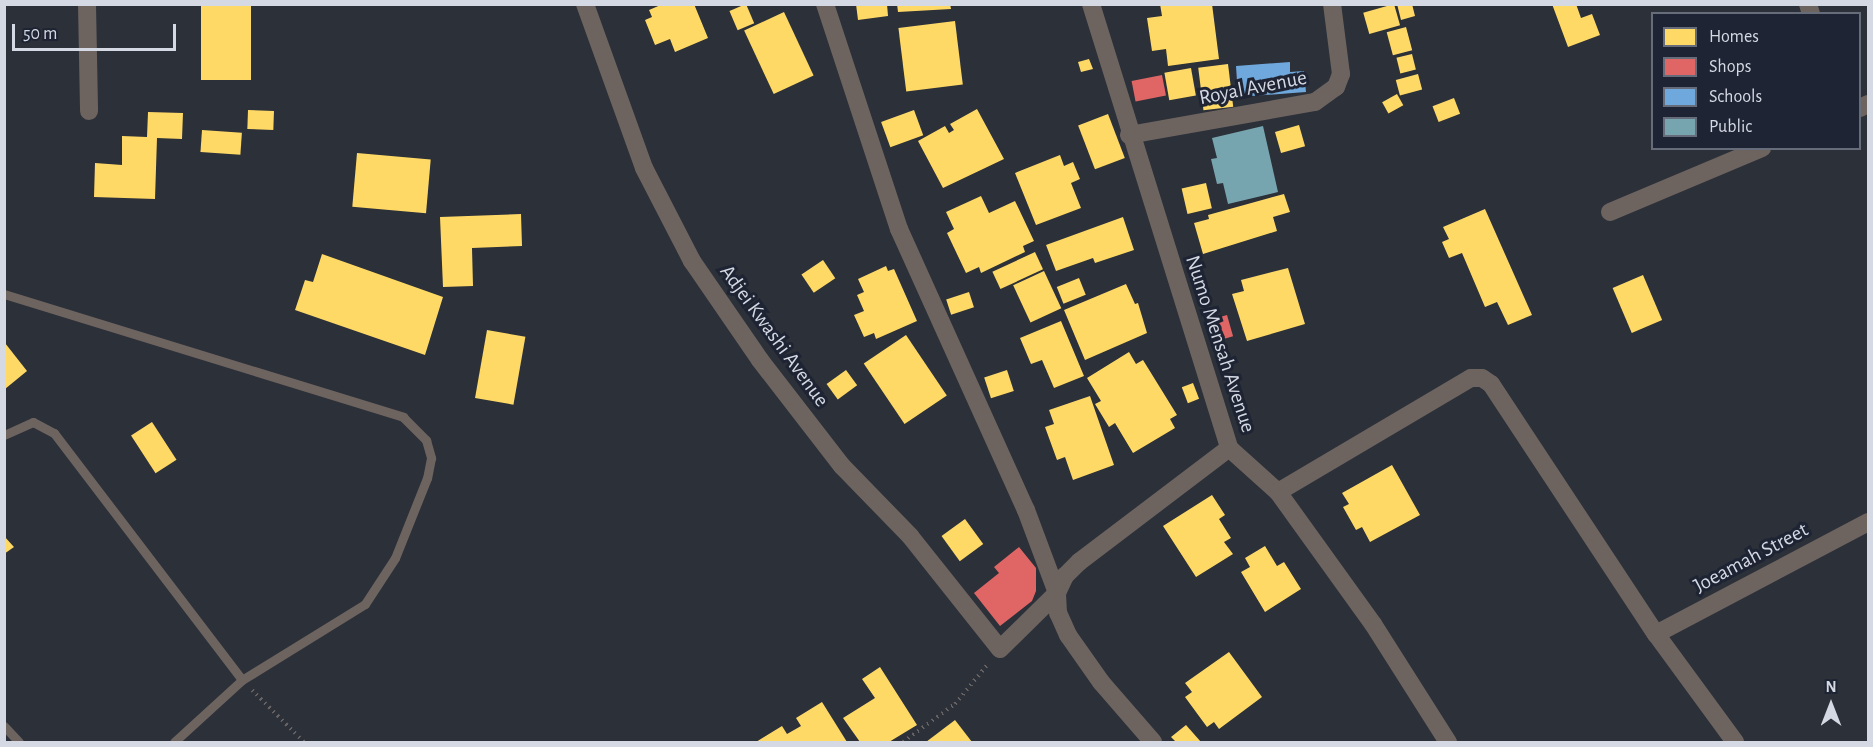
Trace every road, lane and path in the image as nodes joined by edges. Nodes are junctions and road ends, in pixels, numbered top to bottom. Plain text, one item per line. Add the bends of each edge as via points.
1 (87, 4) edge
2 (585, 4) edge
3 (825, 4) edge
4 (1091, 4) edge
5 (1333, 5) edge
6 (88, 111) dead end
7 (1129, 135) junction
8 (1757, 150) edge
9 (1610, 212) dead end
10 (4, 294) edge
11 (4, 435) edge
12 (1229, 448) junction
13 (1278, 492) junction
14 (1869, 522) edge
15 (1057, 593) junction
16 (1656, 634) junction
17 (1000, 649) junction
18 (243, 680) junction
19 (4, 726) edge
20 (19, 742) edge
21 (174, 742) edge
22 (304, 742) edge
23 (903, 742) edge
24 (1153, 742) edge
25 (1448, 742) edge
26 (1735, 742) edge

1 - 6 street
2 - 17 street, Adjei Kwashi Avenue via 644,168 692,261 760,360 835,457 910,536
3 - 15 street via 899,229 1022,499
4 - 7 street, Numo Mensah Avenue
5 - 7 street, Royal Avenue via 1341,74 1336,87 1315,102
7 - 12 street, Numo Mensah Avenue
8 - 9 street
10 - 18 lane via 403,417 426,440 431,458 427,478 395,558 379,586 365,604 341,621
11 - 18 lane via 33,422 54,433
12 - 13 street, Numo Mensah Avenue
12 - 15 street via 1079,562 1065,576
13 - 16 street via 1471,378 1482,378 1491,384
13 - 25 street, Numo Mensah Avenue via 1373,624
14 - 16 street, Joeamah Street
15 - 17 street
15 - 24 street via 1058,613 1068,635 1101,682
16 - 26 street
17 - 23 path via 955,704
18 - 21 lane
18 - 22 path
19 - 20 lane

